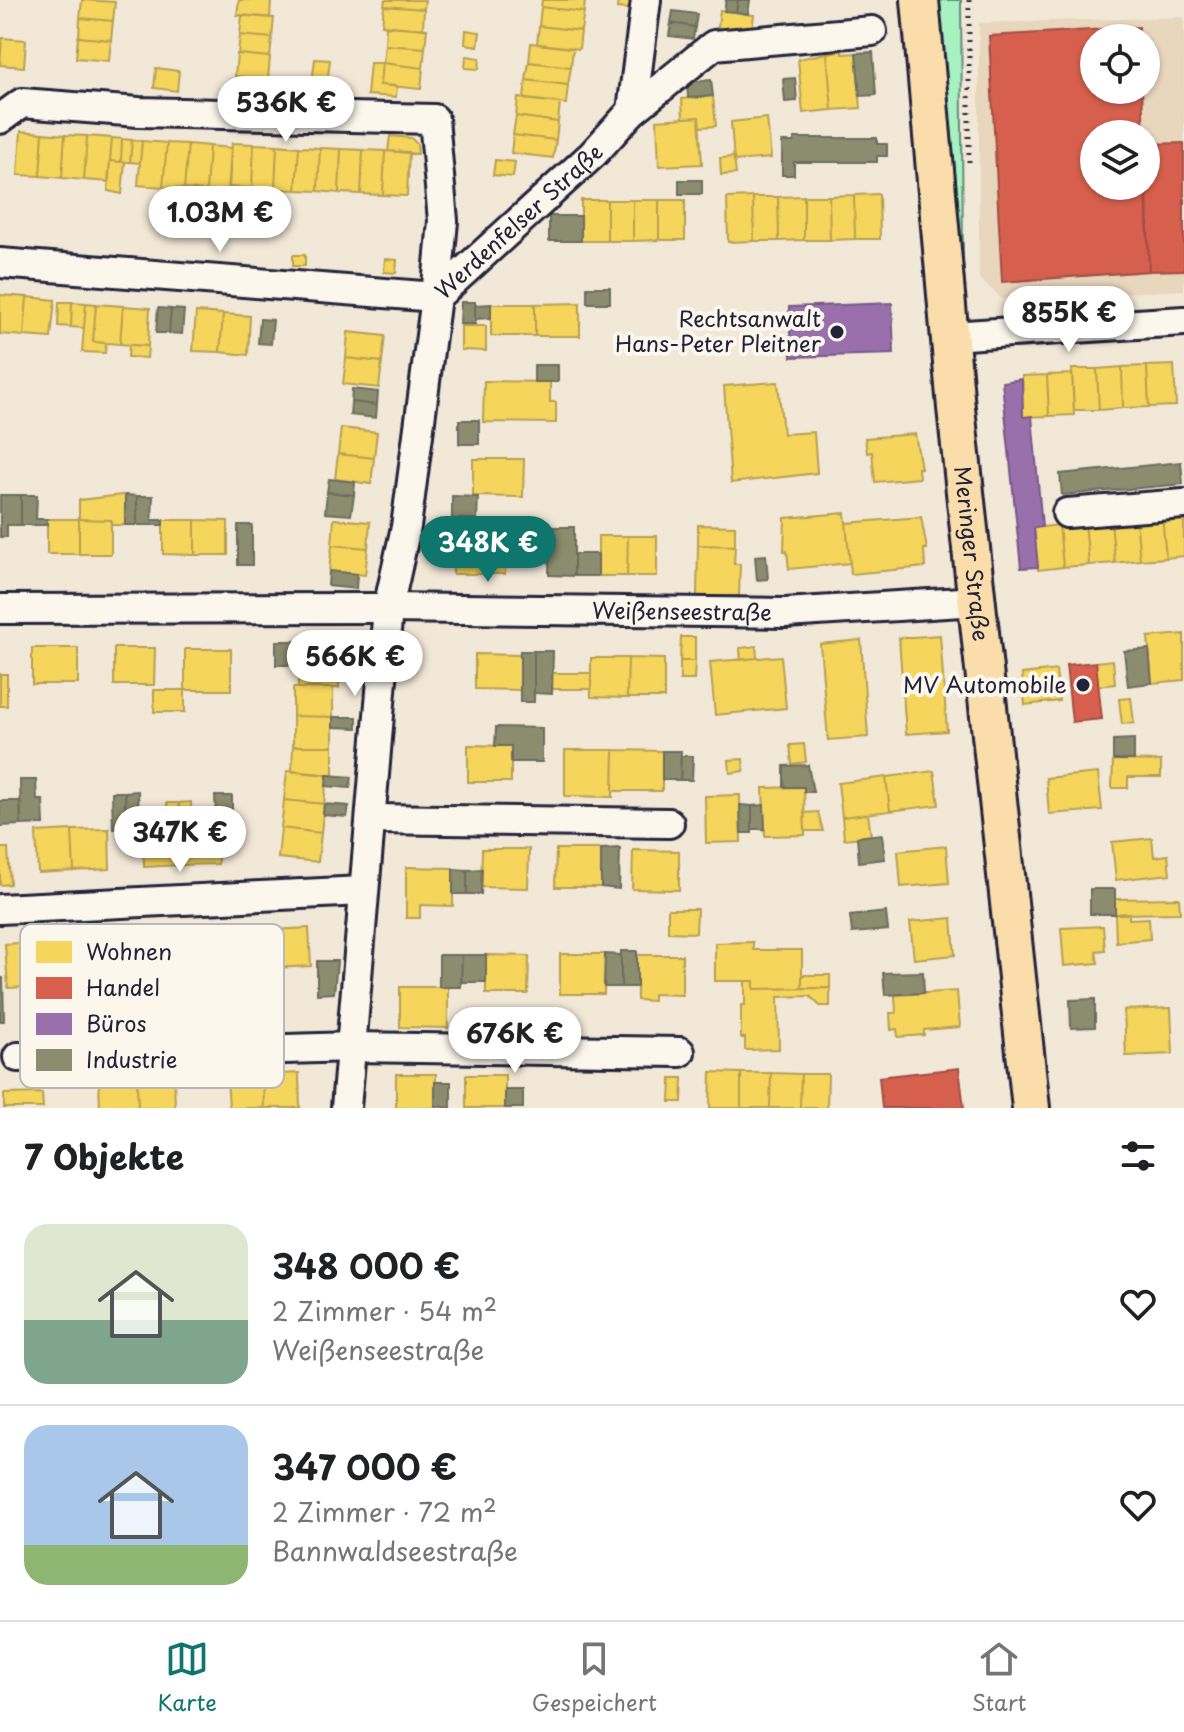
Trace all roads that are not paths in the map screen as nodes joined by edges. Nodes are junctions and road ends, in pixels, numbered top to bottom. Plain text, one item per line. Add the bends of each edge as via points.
1 (646, 0) edge
2 (920, 0) edge
3 (872, 31) dead end
4 (632, 111) junction
5 (0, 119) edge
6 (0, 263) edge
7 (436, 297) junction
8 (1184, 327) edge
9 (950, 336) junction
10 (1184, 504) edge
11 (1067, 513) dead end
12 (978, 601) junction
13 (388, 608) junction
14 (0, 609) edge
15 (372, 819) junction
16 (669, 823) dead end
17 (363, 891) junction
18 (0, 909) edge
19 (352, 1047) junction
20 (284, 1049) edge
21 (680, 1052) dead end
22 (346, 1108) edge
23 (1031, 1108) edge

1 - 4 street
2 - 9 main road, Meringer Straße
3 - 4 street, Werdenfelser Straße via 714,45
4 - 7 street, Werdenfelser Straße via 593,154
5 - 7 street via 22,103 168,113 434,119 443,221
6 - 7 street
7 - 13 street, Werdenfelser Straße via 406,527
8 - 9 street
9 - 12 main road, Meringer Straße
10 - 11 street
12 - 13 street, Weißenseestraße via 785,613
12 - 23 main road, Meringer Straße
13 - 14 street, Weißenseestraße
13 - 15 street, Werdenfelser Straße
15 - 16 street
15 - 17 street, Werdenfelser Straße
17 - 18 street
17 - 19 street, Werdenfelser Straße
19 - 20 street
19 - 21 street
19 - 22 street, Werdenfelser Straße

